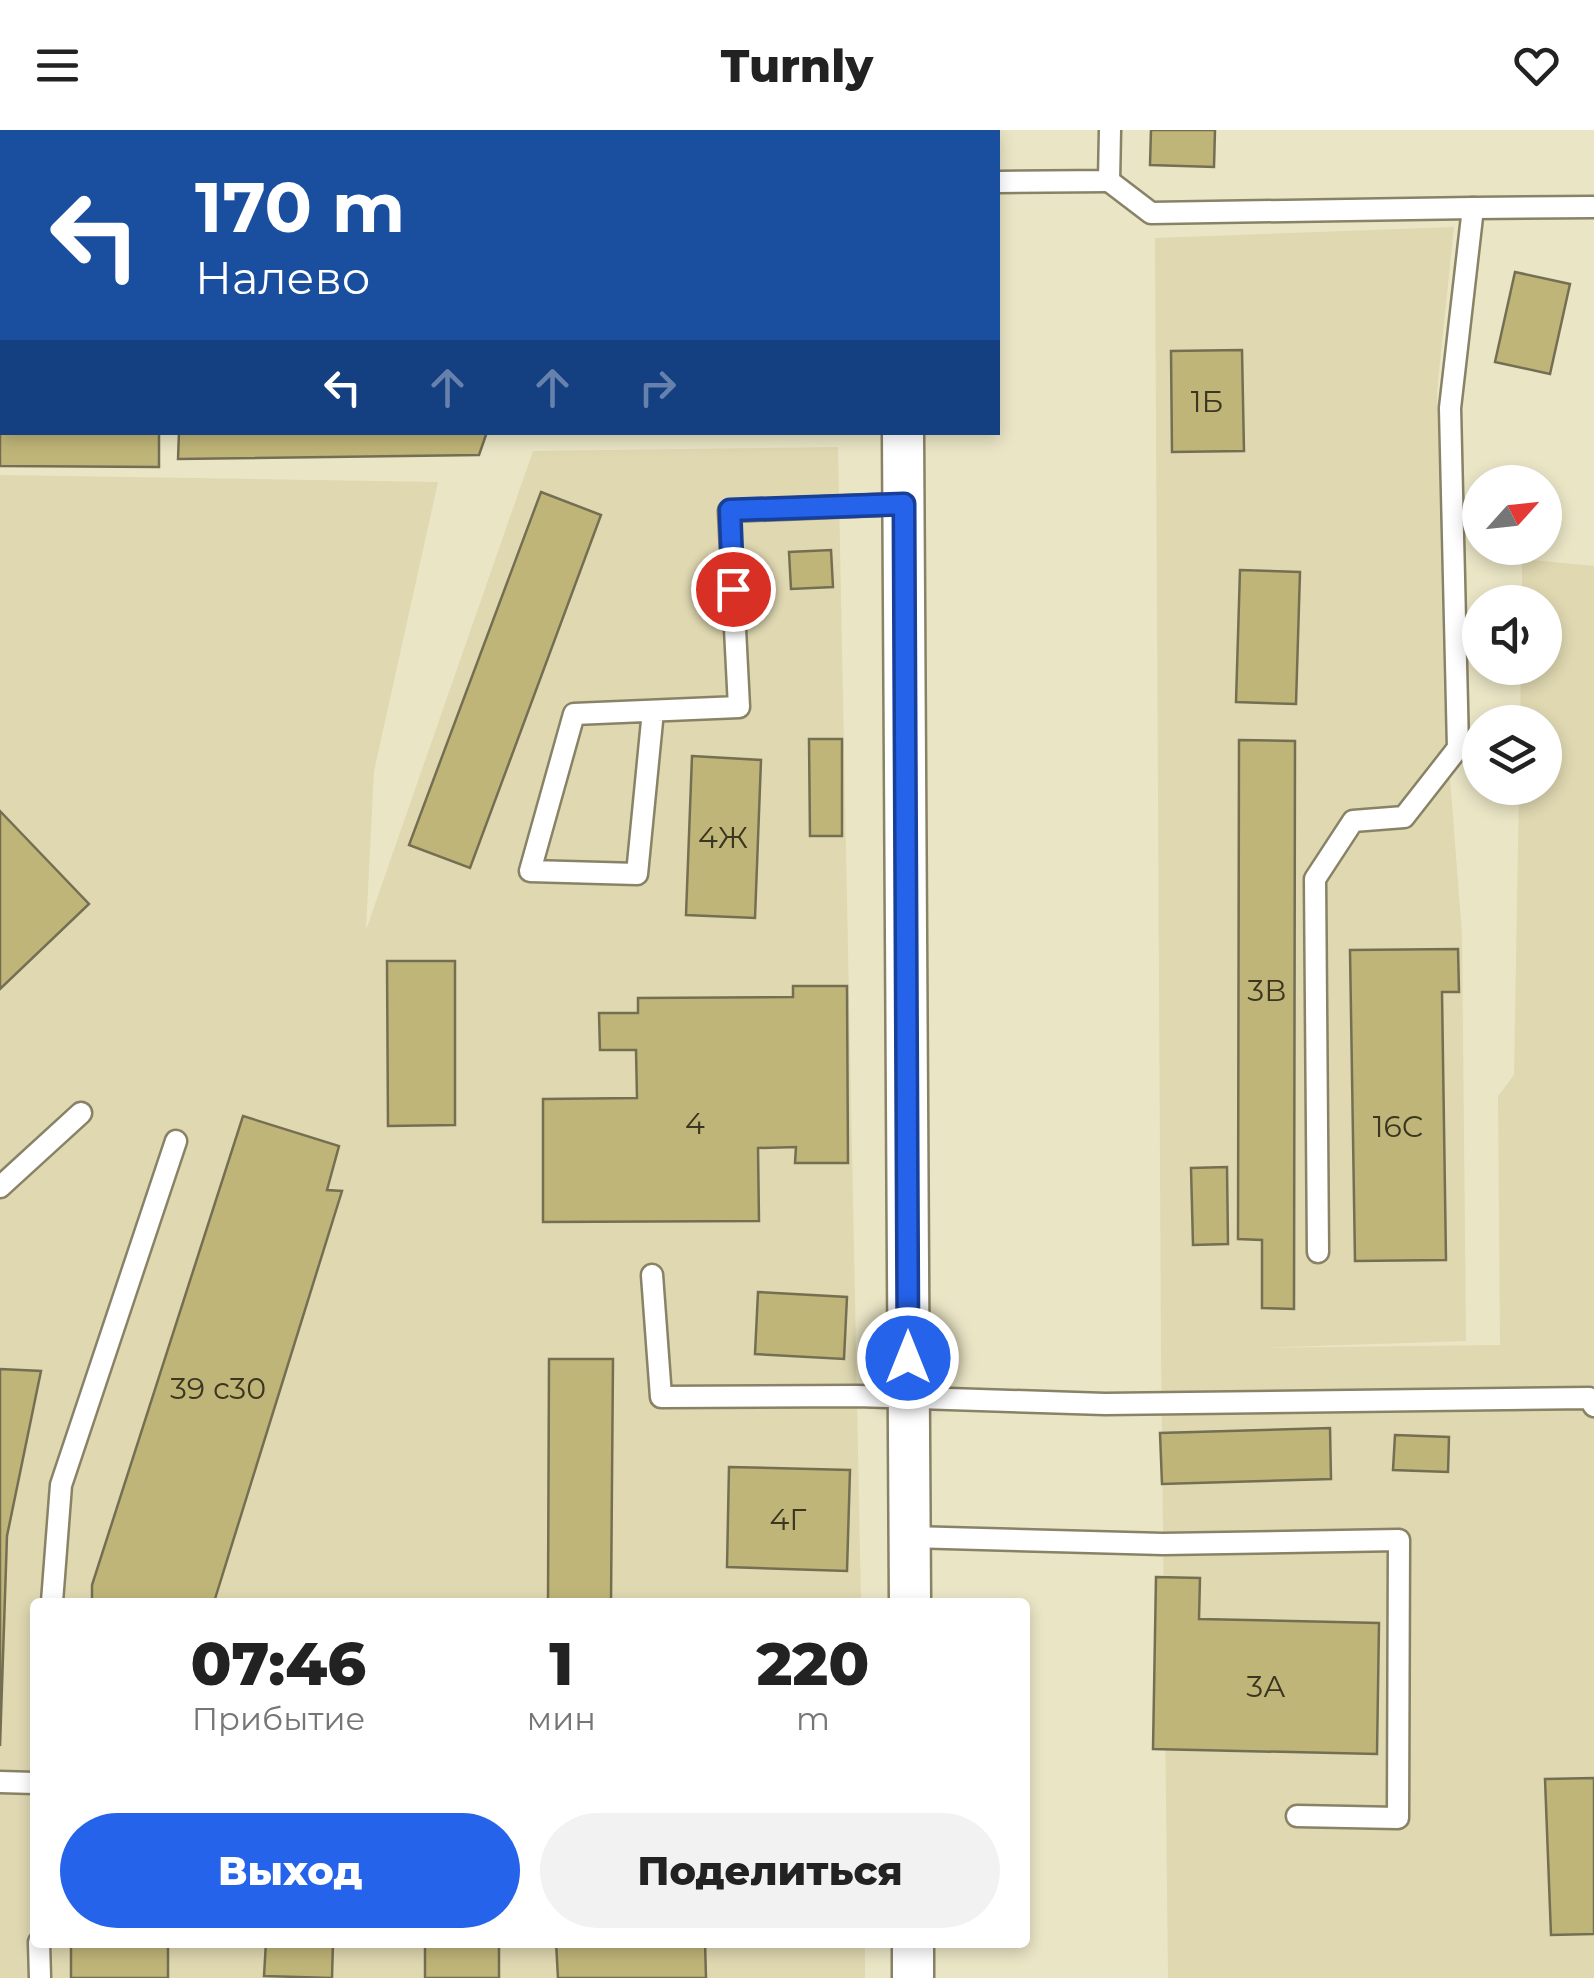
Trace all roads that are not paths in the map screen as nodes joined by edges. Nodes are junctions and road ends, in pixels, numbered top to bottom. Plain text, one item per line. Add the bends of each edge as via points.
1 (1110, 130) edge
2 (1108, 180) junction
3 (1000, 182) edge
4 (1473, 208) junction
5 (1594, 208) edge
6 (903, 435) edge
7 (904, 504) junction
8 (652, 710) junction
9 (81, 1113) dead end
10 (176, 1141) dead end
11 (0, 1187) edge
12 (1318, 1252) dead end
13 (652, 1275) dead end
14 (909, 1397) junction
15 (1594, 1406) edge
16 (910, 1537) junction
17 (52, 1598) edge
18 (910, 1598) edge
19 (0, 1782) edge
20 (30, 1782) edge
21 (1297, 1816) dead end
22 (40, 1948) edge
23 (912, 1948) edge
24 (40, 1978) edge
25 (913, 1978) edge

1 - 2 lane
2 - 3 lane
2 - 4 lane via 1151,213
4 - 5 lane
4 - 12 lane via 1450,408 1458,748 1404,817 1353,821 1316,879
6 - 7 street
7 - 8 lane via 730,510 739,707
7 - 14 street
8 - 8 lane via 637,874 530,871 574,714
9 - 11 lane
10 - 17 lane via 61,1485
13 - 14 lane via 661,1396
14 - 15 lane via 1106,1404 1589,1398
14 - 16 street
16 - 18 street
16 - 21 lane via 1163,1544 1399,1540 1398,1818
19 - 20 lane
22 - 24 lane
23 - 25 street

